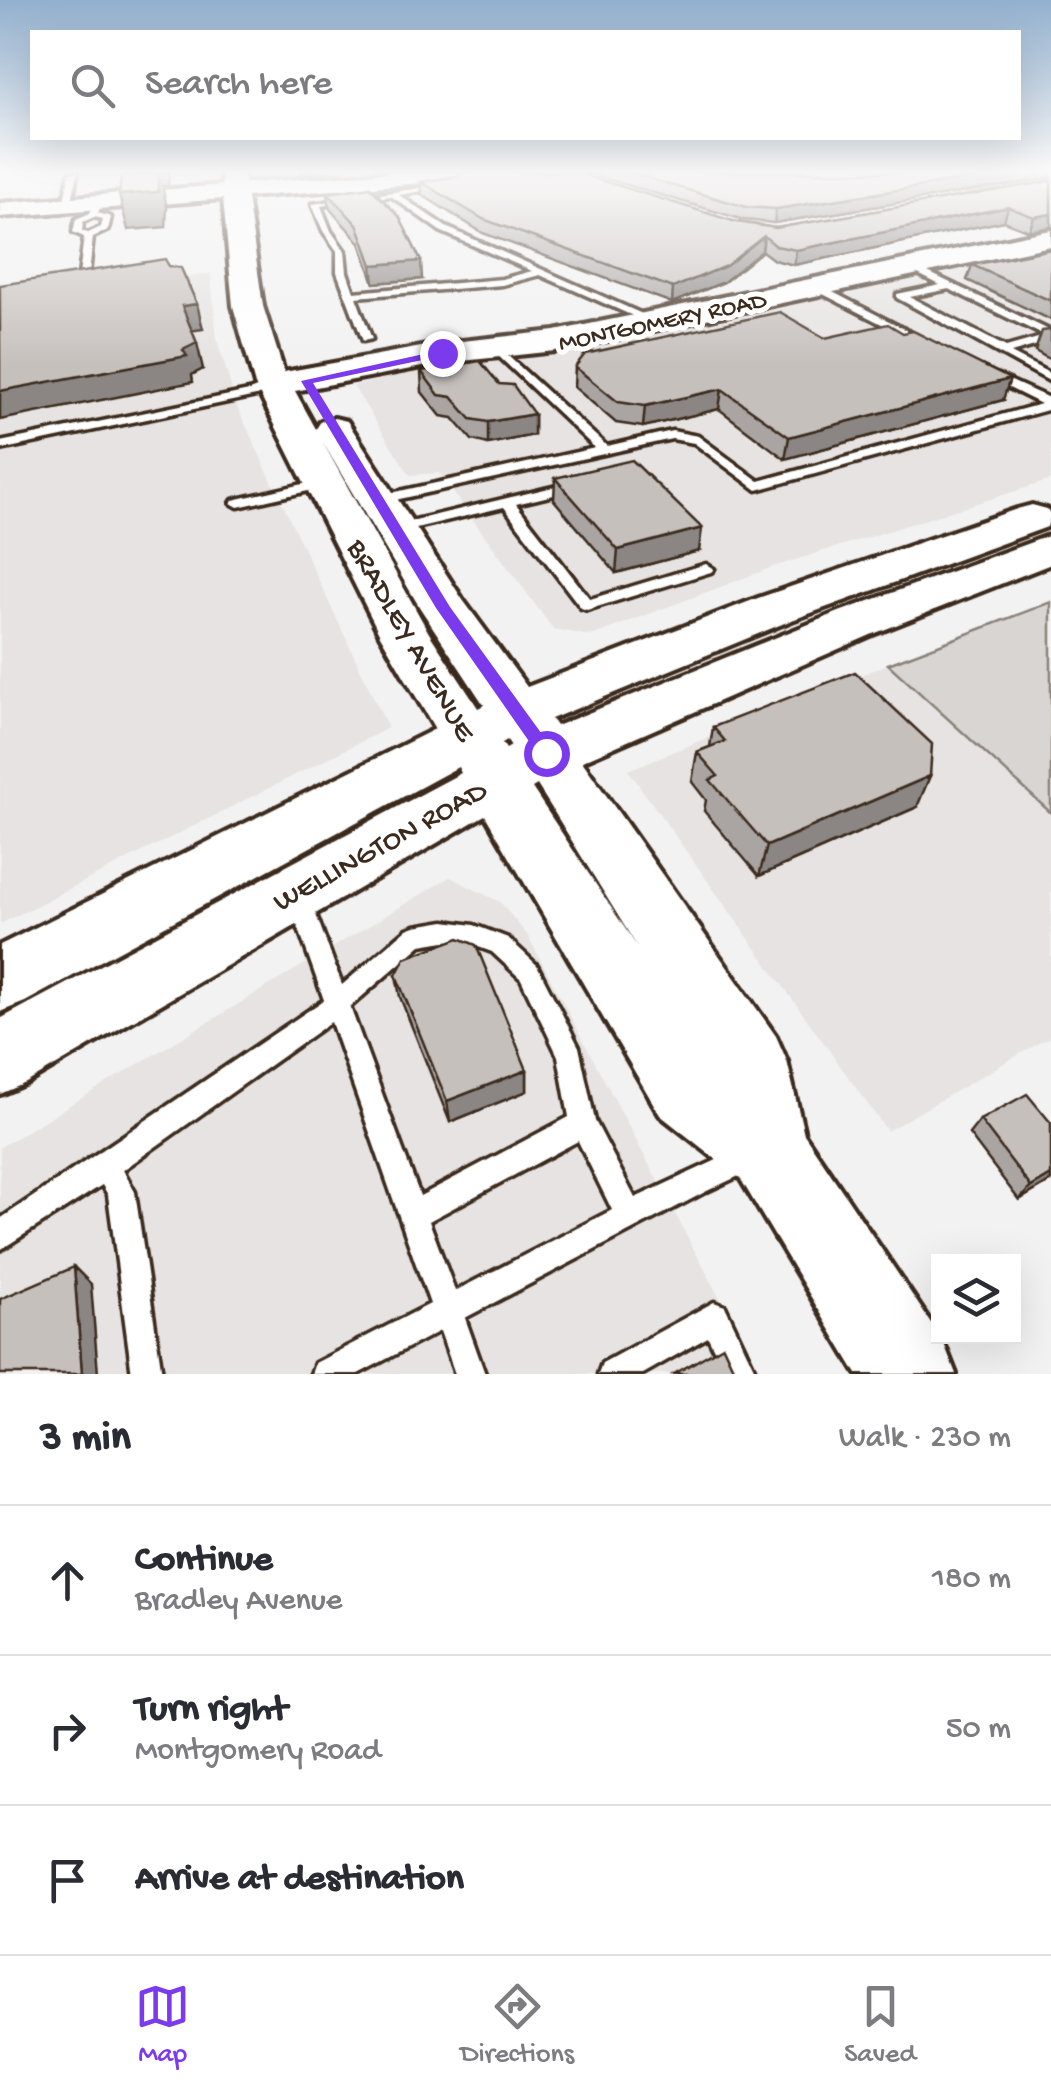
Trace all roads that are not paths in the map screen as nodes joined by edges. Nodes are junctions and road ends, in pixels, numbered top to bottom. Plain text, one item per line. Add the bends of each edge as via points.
1 (89, 236) edge
2 (247, 236) edge
3 (330, 236) edge
4 (457, 236) edge
5 (1035, 245) edge
6 (910, 268) junction
7 (542, 272) junction
8 (82, 283) edge
9 (950, 286) junction
10 (816, 287) junction
11 (278, 295) dead end
12 (351, 295) junction
13 (653, 321) junction
14 (1051, 337) edge
15 (367, 339) dead end
16 (929, 344) edge
17 (496, 348) junction
18 (1003, 350) junction
19 (982, 370) edge
20 (1051, 379) edge
21 (289, 383) junction
22 (1051, 404) edge
23 (0, 436) edge
24 (0, 446) edge
25 (602, 448) junction
26 (593, 481) edge
27 (325, 483) junction
28 (507, 502) junction
29 (238, 504) dead end
30 (1051, 511) edge
31 (386, 515) junction
32 (1051, 548) edge
33 (706, 569) dead end
34 (506, 744) junction
35 (296, 891) junction
36 (12, 962) edge
37 (337, 1004) junction
38 (0, 1058) edge
39 (583, 1124) junction
40 (768, 1150) junction
41 (106, 1166) junction
42 (414, 1214) junction
43 (629, 1216) junction
44 (0, 1236) edge
45 (448, 1312) junction
46 (147, 1374) edge
47 (326, 1374) edge
48 (470, 1374) edge
49 (614, 1374) edge
50 (742, 1374) edge
51 (910, 1374) edge

1 - 8 lane
2 - 21 main road, BRADLEY AVENUE via 253,330
3 - 12 lane via 342,250
4 - 7 lane
5 - 6 main road, MONTGOMERY ROAD
6 - 9 lane
6 - 10 main road, MONTGOMERY ROAD
7 - 12 lane via 502,282
7 - 13 lane
9 - 14 lane
9 - 18 lane via 900,296
10 - 13 main road, MONTGOMERY ROAD
10 - 16 lane
11 - 21 main road, BRADLEY AVENUE
12 - 15 lane
13 - 17 main road, MONTGOMERY ROAD
14 - 18 lane
17 - 21 main road, MONTGOMERY ROAD
17 - 25 lane
18 - 20 lane
19 - 22 lane
21 - 23 lane via 239,387
21 - 24 lane
21 - 27 main road, BRADLEY AVENUE
21 - 31 main road, BRADLEY AVENUE
22 - 25 lane via 757,486 698,440 672,435
25 - 31 lane
26 - 28 lane
27 - 29 lane
27 - 34 main road, BRADLEY AVENUE via 406,635
28 - 31 lane
28 - 33 lane via 588,605
30 - 34 main road, WELLINGTON ROAD via 775,609
31 - 34 main road, BRADLEY AVENUE
32 - 34 main road, WELLINGTON ROAD via 823,636
34 - 35 main road, WELLINGTON ROAD
34 - 36 main road, WELLINGTON ROAD
34 - 40 main road, BRADLEY AVENUE via 750,1060
35 - 37 lane
35 - 38 main road, WELLINGTON ROAD
37 - 39 lane via 415,936 474,934 500,945 529,972 555,1020 570,1055
37 - 41 lane
37 - 42 lane
39 - 42 lane
39 - 43 lane
40 - 43 lane
40 - 51 main road, BRADLEY AVENUE
41 - 44 lane
41 - 46 lane via 121,1192
42 - 45 lane
43 - 45 lane
45 - 47 lane
45 - 48 lane
49 - 50 lane via 714,1317

